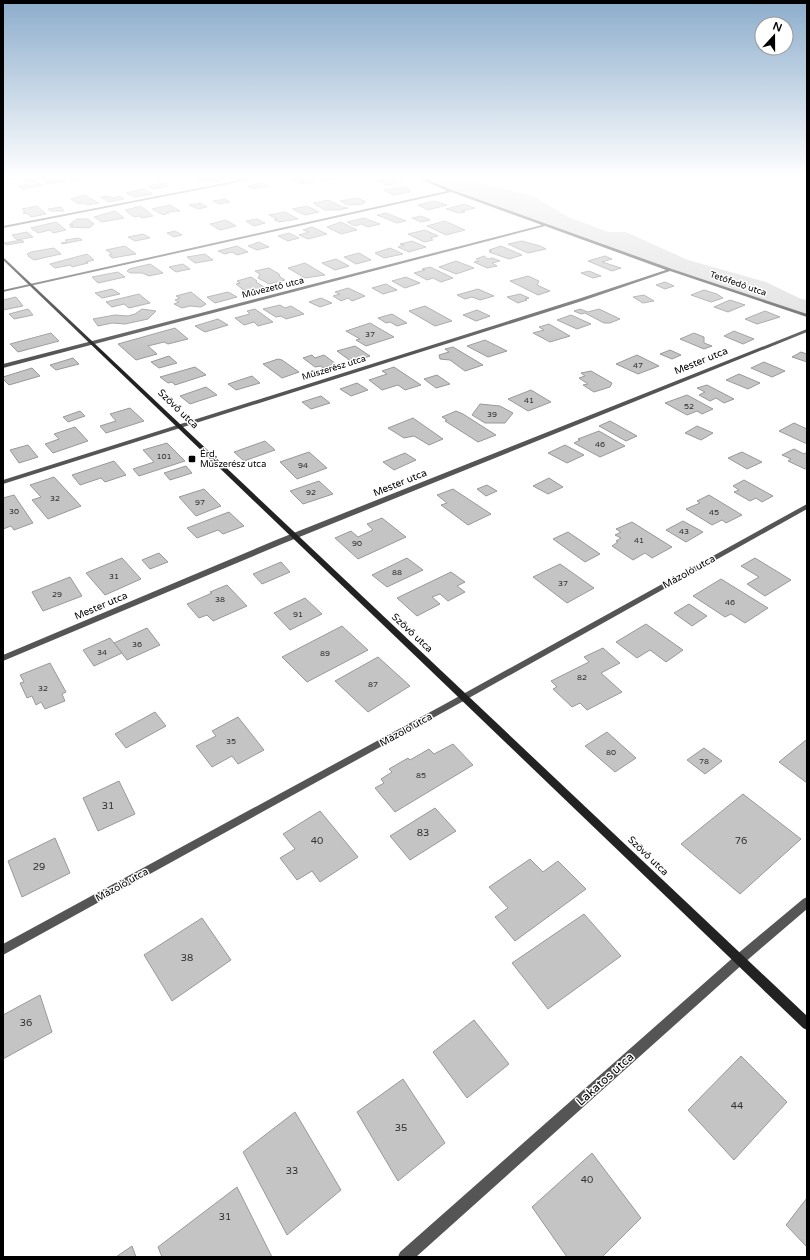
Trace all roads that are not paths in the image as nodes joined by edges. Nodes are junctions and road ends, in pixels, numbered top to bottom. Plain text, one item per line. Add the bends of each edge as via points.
1 (253, 235) edge
2 (508, 235) edge
3 (573, 235) edge
4 (3, 258) edge
5 (670, 270) junction
6 (31, 284) junction
7 (3, 291) edge
8 (807, 316) edge
9 (807, 330) edge
10 (92, 343) junction
11 (3, 366) edge
12 (179, 425) junction
13 (3, 482) edge
14 (807, 506) edge
15 (294, 537) junction
16 (3, 658) edge
17 (464, 697) junction
18 (807, 902) edge
19 (3, 950) edge
20 (740, 959) junction
21 (807, 1024) edge
22 (405, 1257) edge

1 - 6 street
2 - 10 street, Művezető utca
3 - 5 street, Tetőfedő utca
4 - 6 street, Szövő utca
5 - 8 street, Tetőfedő utca
5 - 12 street, Műszerész utca
6 - 7 street
6 - 10 street, Szövő utca
9 - 15 street, Mester utca
10 - 11 street, Művezető utca
10 - 12 street, Szövő utca
12 - 13 street, Műszerész utca
12 - 15 street, Szövő utca
14 - 17 street, Mázoló utca
15 - 16 street, Mester utca
15 - 17 street, Szövő utca
17 - 19 street, Mázoló utca
17 - 20 street, Szövő utca
18 - 20 street, Lakatos utca
20 - 21 street, Szövő utca
20 - 22 street, Lakatos utca

